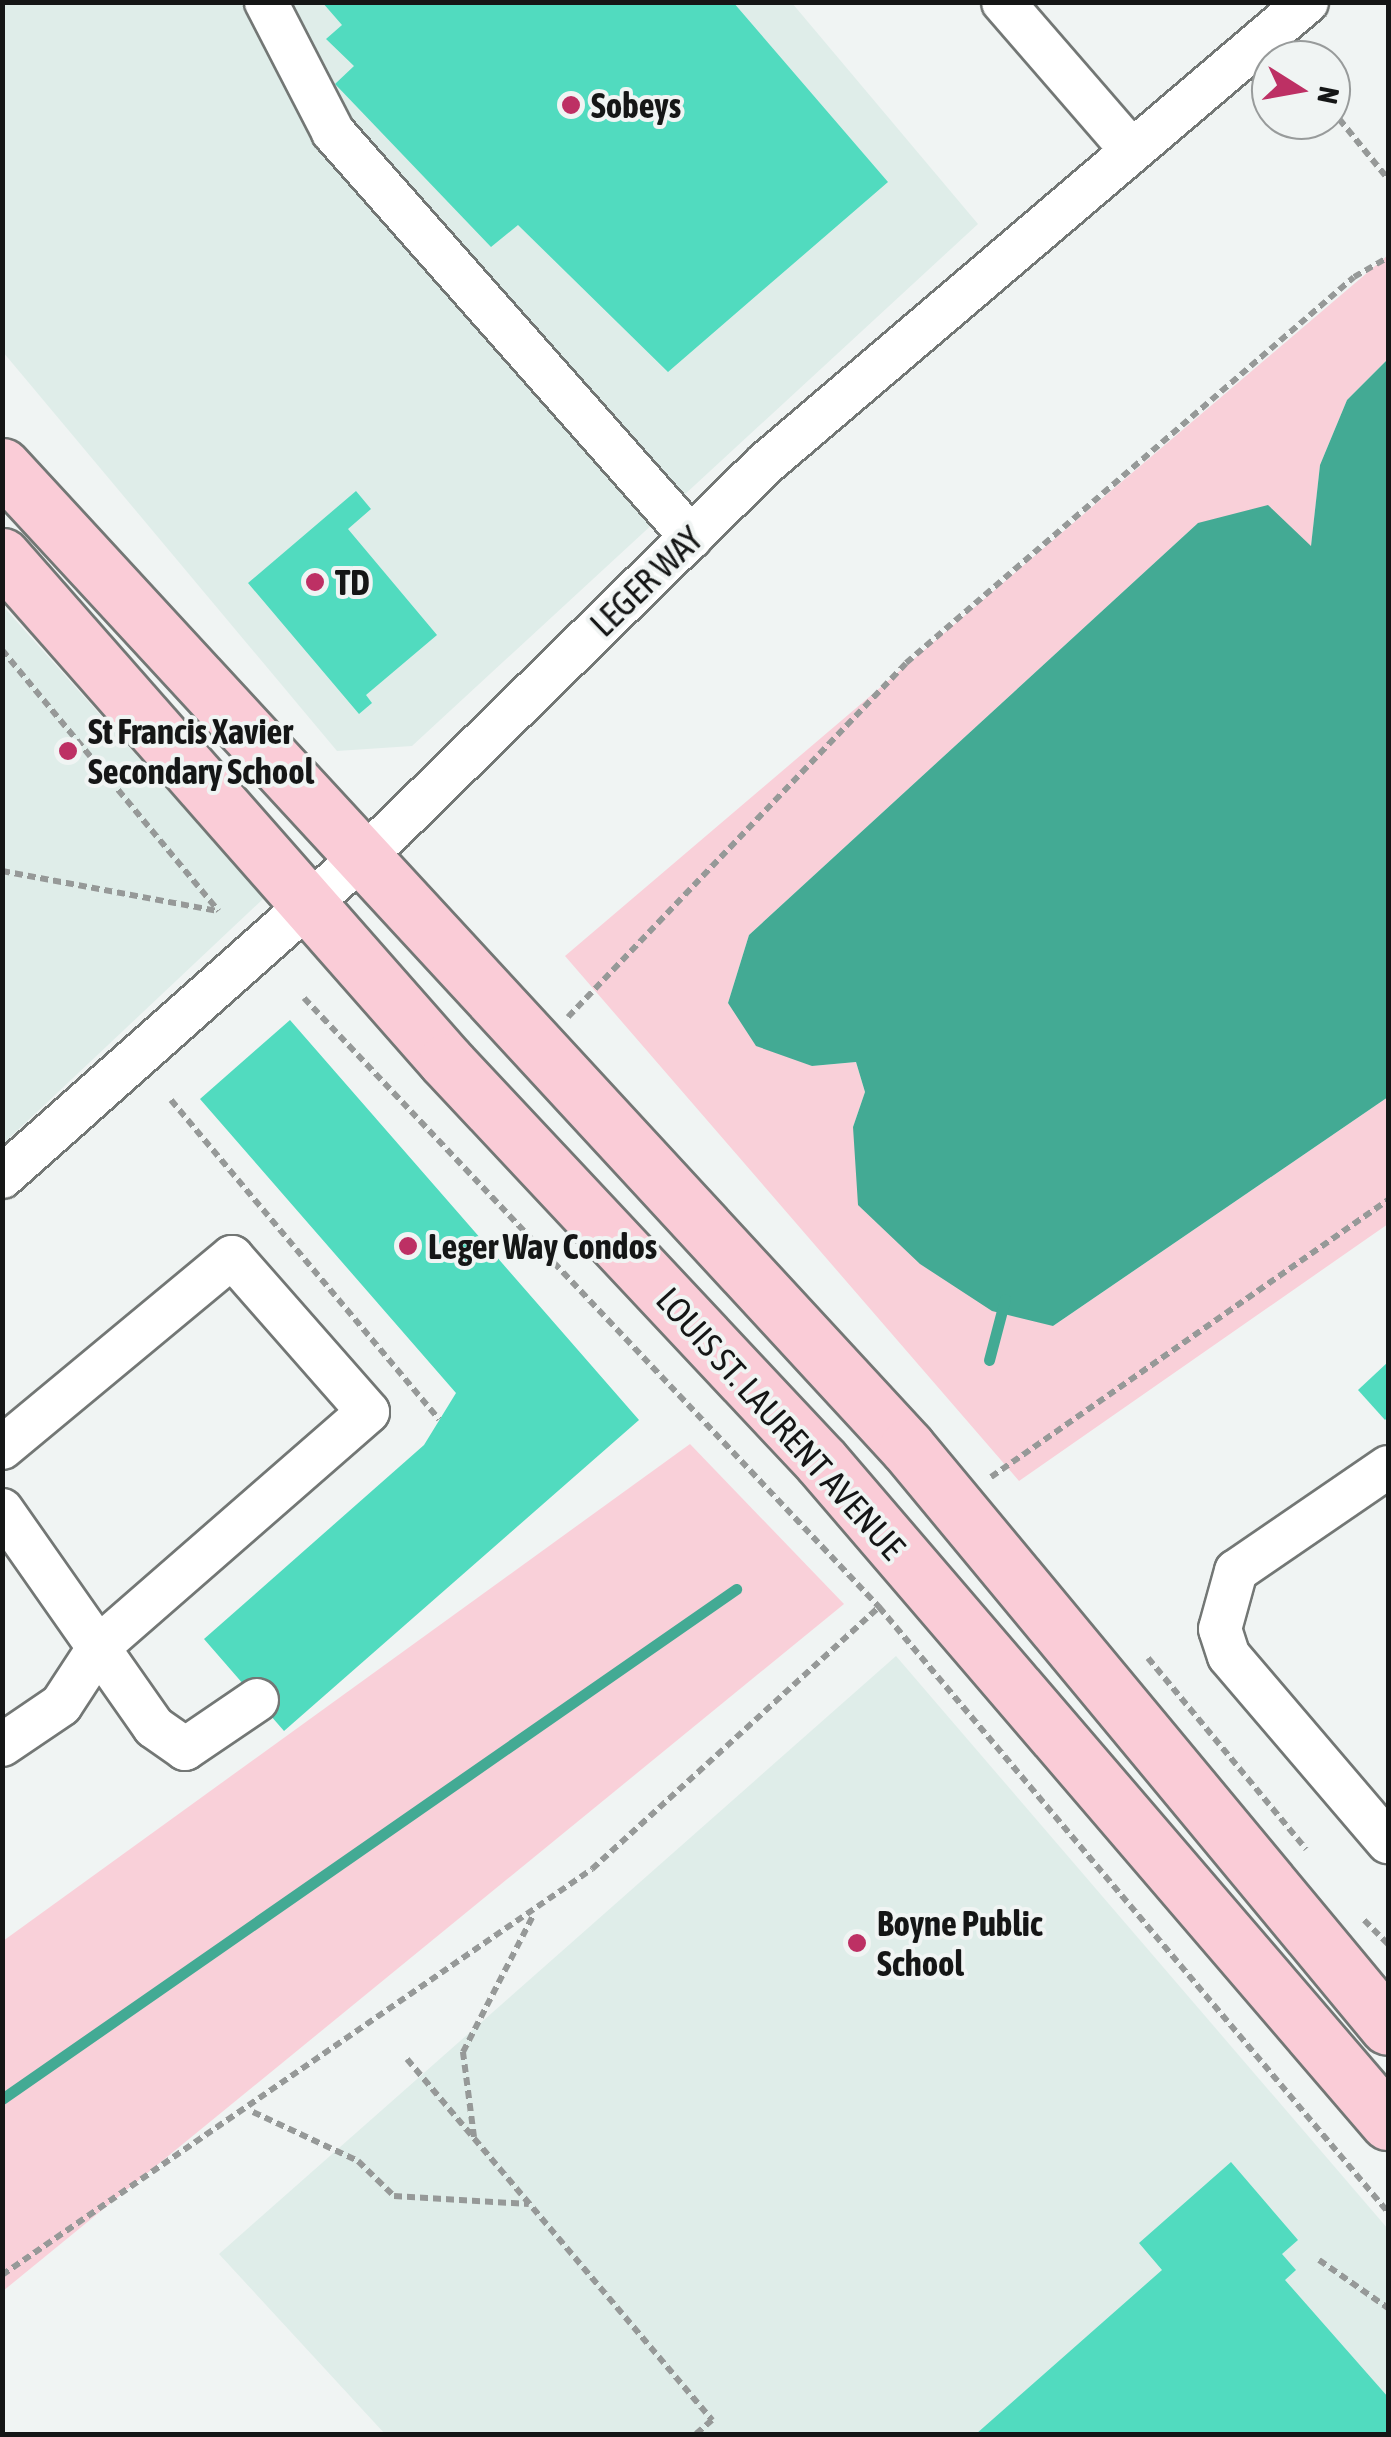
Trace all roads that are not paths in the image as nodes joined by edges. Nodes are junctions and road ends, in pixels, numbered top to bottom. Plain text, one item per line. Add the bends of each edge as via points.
1 (266, 2) edge
2 (1004, 2) edge
3 (1306, 2) edge
4 (1130, 150) junction
5 (2, 466) edge
6 (690, 536) junction
7 (2, 556) edge
8 (356, 859) junction
9 (310, 905) junction
10 (2, 1178) edge
11 (2, 1448) edge
12 (1388, 1467) edge
13 (2, 1510) edge
14 (99, 1647) junction
15 (257, 1700) dead end
16 (2, 1745) edge
17 (1388, 1842) edge
18 (1388, 2026) edge
19 (1388, 2122) edge

1 - 6 street via 332,132
2 - 4 street
3 - 4 street, LEGER WAY
4 - 6 street, LEGER WAY
5 - 8 main road, LOUIS ST. LAURENT AVENUE
6 - 8 street, LEGER WAY
7 - 9 main road, LOUIS ST. LAURENT AVENUE
8 - 9 street, LEGER WAY
8 - 18 main road, LOUIS ST. LAURENT AVENUE via 907,1447
9 - 10 street, LEGER WAY
9 - 19 main road, LOUIS ST. LAURENT AVENUE via 821,1461
11 - 14 street via 232,1257 368,1412
12 - 17 street via 1236,1571 1220,1629 1229,1656
13 - 14 street
14 - 15 street via 154,1727 185,1749
14 - 16 street via 61,1705

